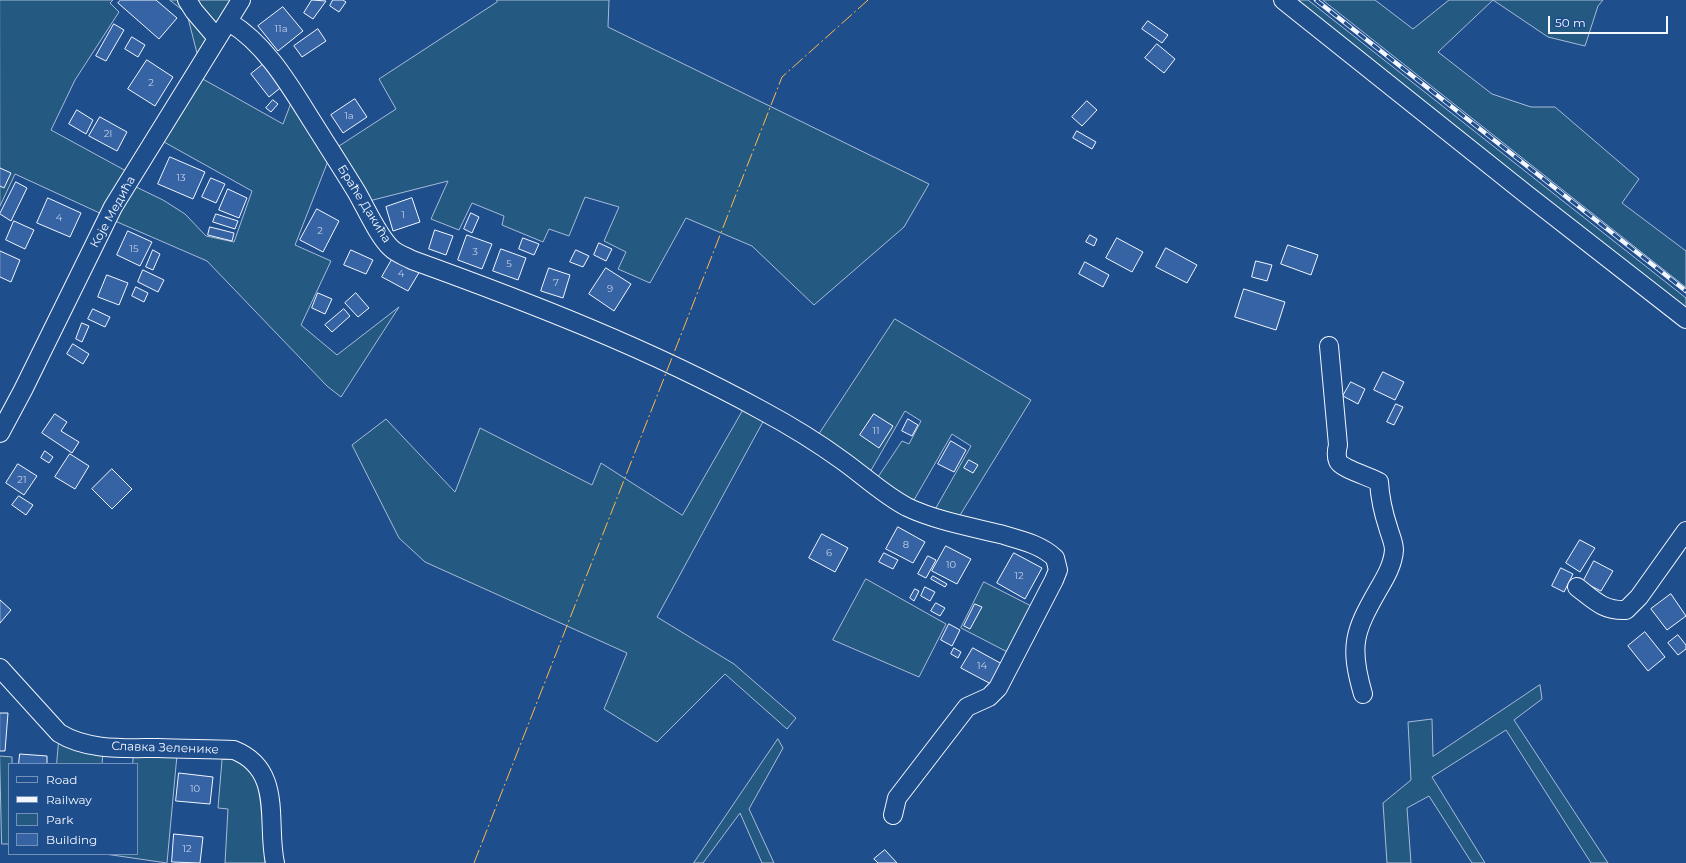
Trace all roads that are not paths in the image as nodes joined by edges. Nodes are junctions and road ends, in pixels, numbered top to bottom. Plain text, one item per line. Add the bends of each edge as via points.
1 (187, 0) edge
2 (241, 0) edge
3 (1283, 0) edge
4 (229, 22) junction
5 (217, 38) junction
6 (1686, 319) edge
7 (1328, 346) dead end
8 (0, 433) edge
9 (1686, 531) edge
10 (1576, 587) dead end
11 (0, 668) edge
12 (1363, 694) dead end
13 (893, 815) dead end
14 (275, 863) edge

1 - 5 street
2 - 4 street, Које Медића
3 - 6 street
4 - 5 street, Које Медића
4 - 13 street, Браће Дакића via 251,39 291,86 383,240 391,248 412,260 520,299 696,377 785,424 843,461 907,507 1022,540 1038,546 1055,558 1058,570 1054,580 998,688 990,697 967,707 897,798
5 - 8 street, Које Медића via 113,207
7 - 12 street via 1338,445 1337,460 1341,466 1370,476 1379,482 1383,510 1393,545 1390,566 1359,627 1354,647 1356,669
9 - 10 street via 1639,597 1626,610 1602,606
11 - 14 street, Славка Зеленике via 59,733 71,740 119,748 234,750 244,754 261,771 267,784

